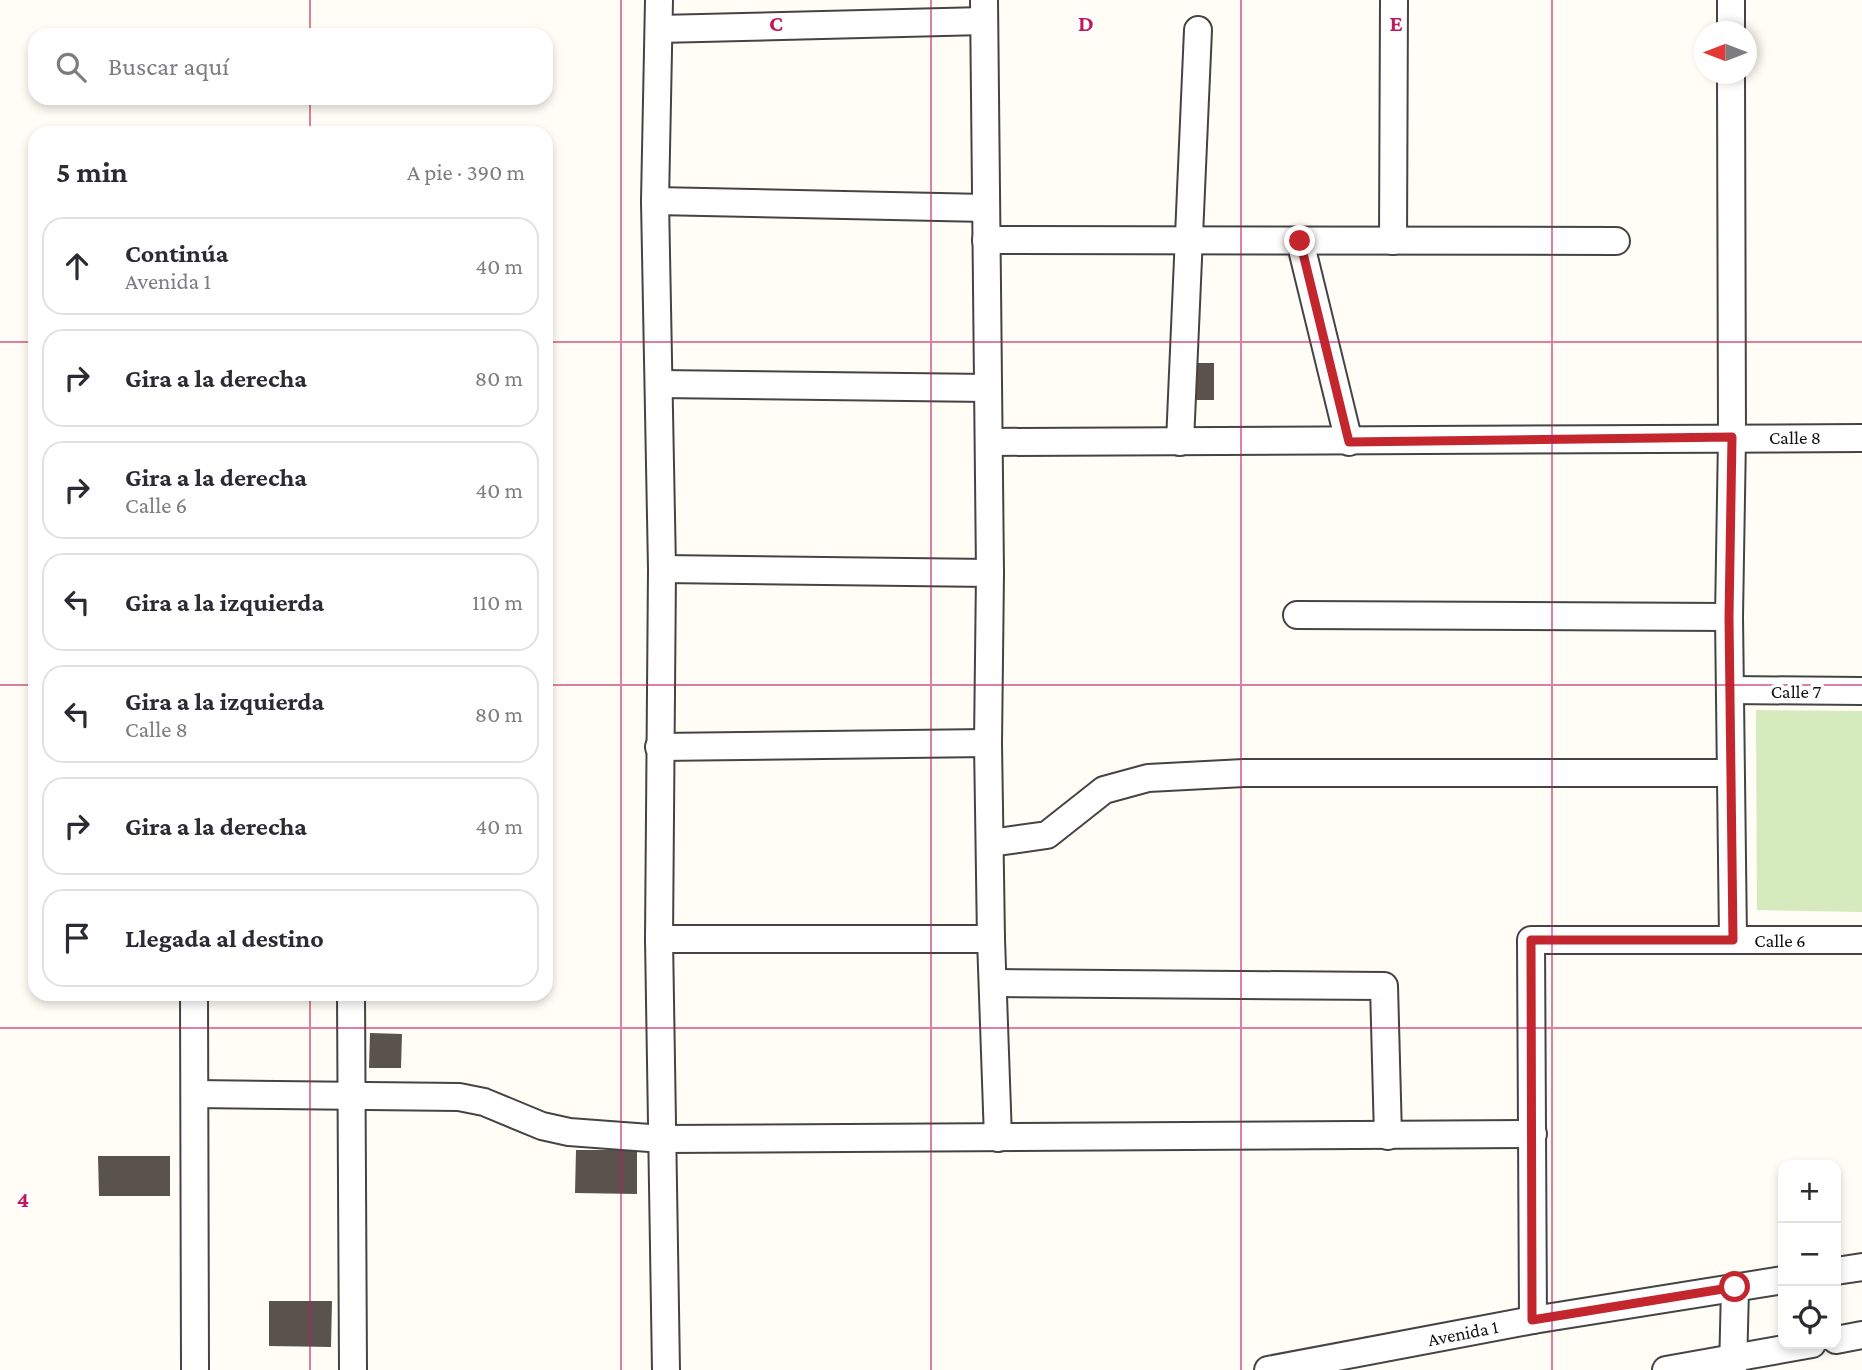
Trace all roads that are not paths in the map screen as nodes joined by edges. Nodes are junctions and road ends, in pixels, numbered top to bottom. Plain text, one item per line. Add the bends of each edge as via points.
1 (659, 0) edge
2 (1394, 0) edge
3 (1731, 0) edge
4 (984, 11) edge
5 (1731, 21) edge
6 (659, 29) junction
7 (1198, 30) dead end
8 (1731, 84) edge
9 (654, 201) junction
10 (986, 208) junction
11 (986, 240) junction
12 (1189, 240) junction
13 (1300, 241) junction
14 (1394, 241) junction
15 (1616, 241) dead end
16 (659, 384) junction
17 (988, 388) junction
18 (1732, 437) junction
19 (1862, 438) edge
20 (989, 442) junction
21 (1180, 442) junction
22 (1349, 442) junction
23 (662, 569) junction
24 (990, 573) junction
25 (1297, 615) dead end
26 (1729, 617) junction
27 (1730, 690) junction
28 (1862, 691) edge
29 (988, 743) junction
30 (659, 747) junction
31 (1729, 773) junction
32 (990, 843) junction
33 (659, 939) junction
34 (991, 939) junction
35 (1733, 940) junction
36 (1862, 940) edge
37 (993, 983) junction
38 (194, 1001) edge
39 (351, 1001) edge
40 (195, 1094) junction
41 (352, 1095) junction
42 (1532, 1134) junction
43 (1388, 1136) junction
44 (998, 1138) junction
45 (663, 1139) junction
46 (1862, 1267) edge
47 (1841, 1270) edge
48 (1778, 1281) edge
49 (1735, 1287) junction
50 (1532, 1320) junction
51 (1862, 1335) edge
52 (1841, 1339) edge
53 (1792, 1349) edge
54 (1733, 1364) edge
55 (1326, 1365) edge
56 (195, 1370) edge
57 (353, 1370) edge
58 (666, 1370) edge
59 (1268, 1370) edge
60 (1666, 1370) edge

1 - 6 street
2 - 14 street
3 - 5 street
4 - 6 street
4 - 10 street
6 - 9 street
7 - 12 street
8 - 18 street
9 - 10 street
9 - 16 street
10 - 11 street
11 - 12 street
11 - 17 street
12 - 13 street
12 - 21 street
13 - 14 street
13 - 22 street
14 - 15 street
16 - 17 street
16 - 23 street
17 - 20 street
18 - 19 street, Calle 8
18 - 22 street, Calle 8
18 - 26 street
20 - 21 street, Calle 8
20 - 24 street
21 - 22 street, Calle 8
23 - 24 street
23 - 30 street
24 - 29 street
25 - 26 street
26 - 27 street
27 - 28 street, Calle 7
27 - 31 street
29 - 30 street
29 - 32 street
30 - 33 street
31 - 32 street via 1244,773 1148,778 1104,790 1047,835
31 - 35 street
32 - 34 street
33 - 34 street
33 - 45 street
34 - 37 street
35 - 36 street, Calle 6
35 - 42 street, Calle 6 via 1531,940
37 - 43 street via 1384,986
37 - 44 street
38 - 40 street
39 - 41 street
40 - 41 street
40 - 56 street
41 - 45 street via 459,1097 569,1132
41 - 57 street
42 - 43 street
42 - 50 street
43 - 44 street
44 - 45 street
45 - 58 street
46 - 47 street
48 - 49 street, Avenida 1
49 - 50 street, Avenida 1
49 - 54 street
50 - 55 street, Avenida 1
51 - 52 street
53 - 54 street
54 - 60 street
55 - 59 street, Avenida 1

